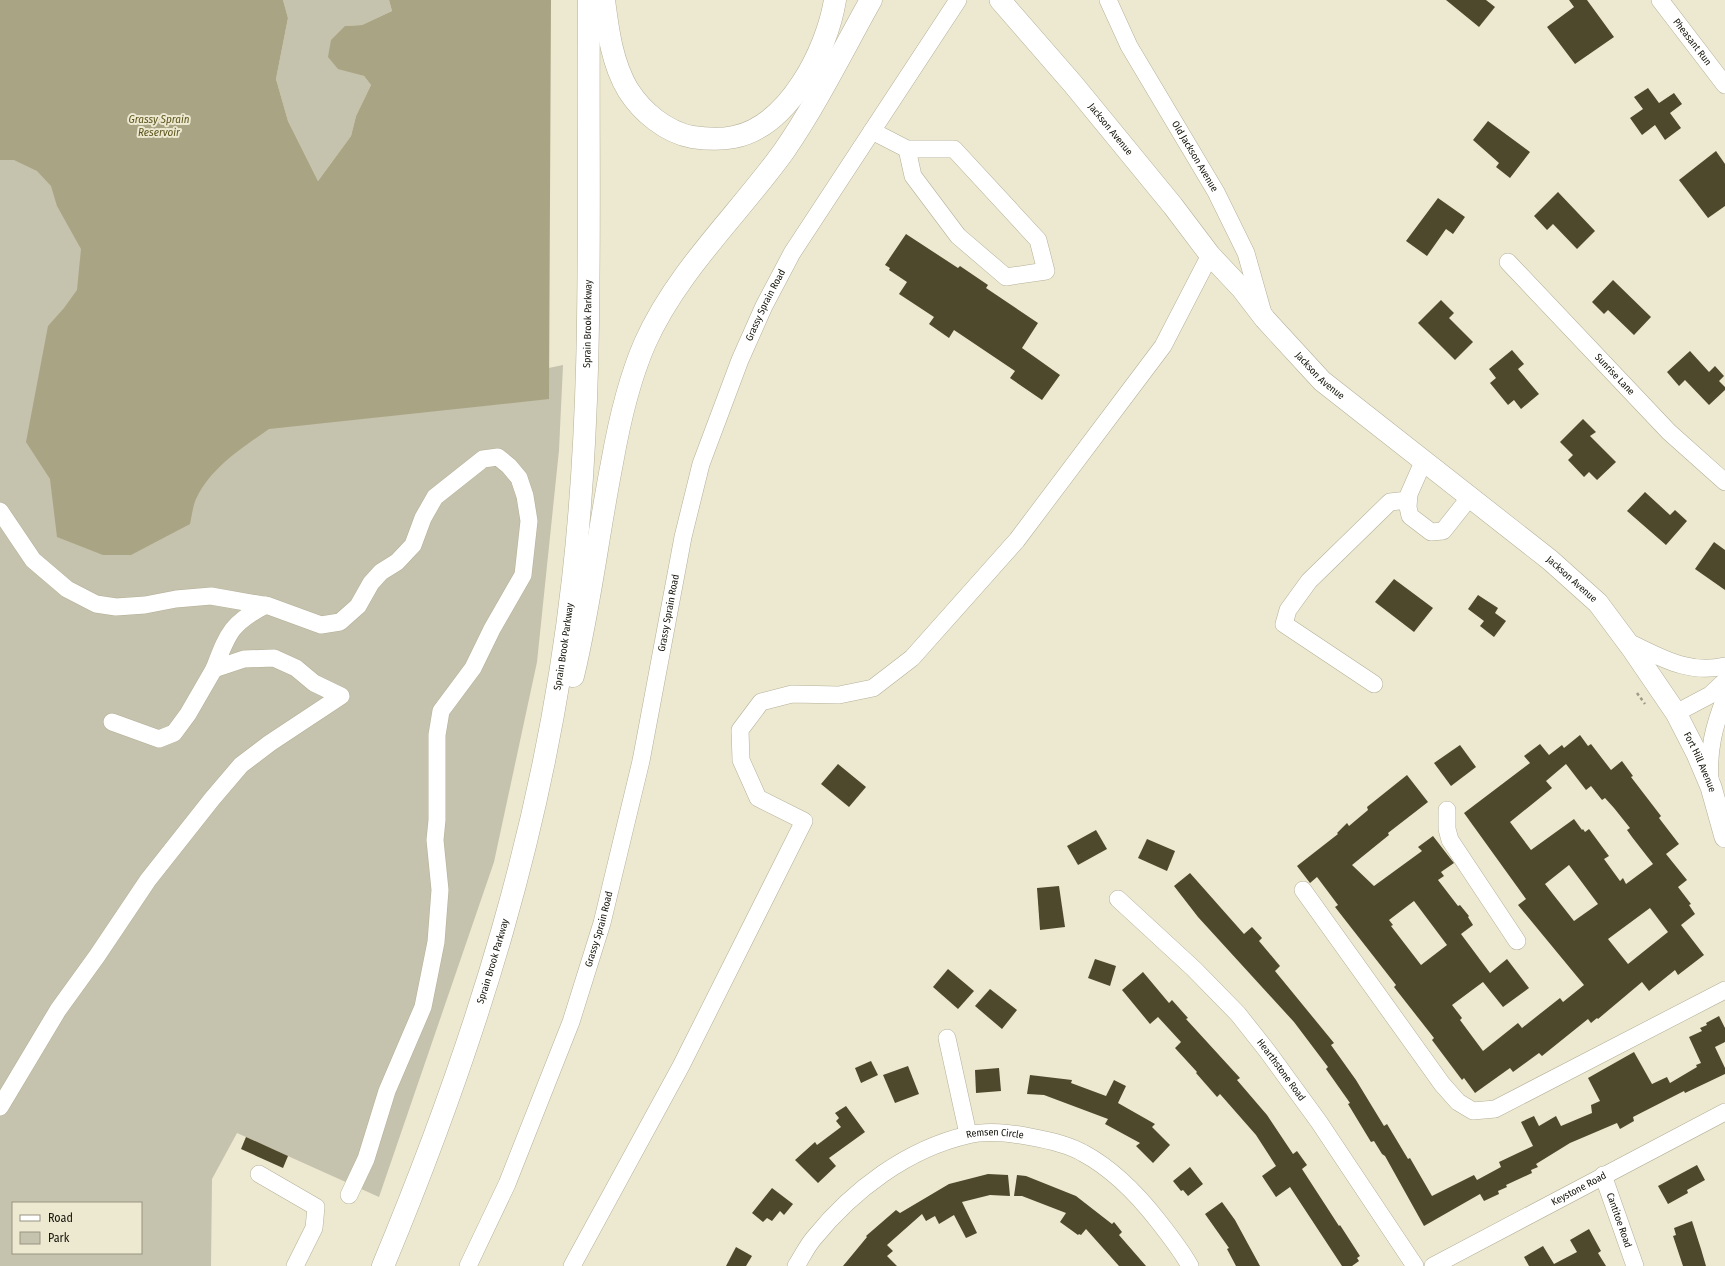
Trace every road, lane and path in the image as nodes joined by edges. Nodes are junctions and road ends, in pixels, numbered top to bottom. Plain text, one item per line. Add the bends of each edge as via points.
1 (589, 0) edge
2 (604, 0) edge
3 (835, 0) edge
4 (871, 0) edge
5 (958, 0) edge
6 (1000, 0) edge
7 (1108, 0) edge
8 (1660, 0) edge
9 (1725, 85) edge
10 (872, 132) junction
11 (907, 148) junction
12 (1210, 255) junction
13 (1508, 262) dead end
14 (1265, 319) junction
15 (1424, 460) junction
16 (1725, 482) edge
17 (1470, 497) junction
18 (1408, 500) junction
19 (0, 511) edge
20 (266, 605) junction
21 (1626, 641) junction
22 (1725, 666) edge
23 (214, 669) junction
24 (1725, 681) edge
25 (1374, 684) dead end
26 (1725, 698) edge
27 (1676, 714) junction
28 (112, 722) dead end
29 (1711, 787) junction
30 (1447, 810) dead end
31 (532, 824) junction
32 (1725, 837) edge
33 (1303, 890) dead end
34 (1118, 899) dead end
35 (1517, 941) dead end
36 (1725, 990) edge
37 (947, 1038) dead end
38 (0, 1107) edge
39 (1725, 1112) edge
40 (968, 1134) junction
41 (259, 1174) dead end
42 (1602, 1175) junction
43 (349, 1195) dead end
44 (295, 1266) edge
45 (383, 1266) edge
46 (468, 1266) edge
47 (572, 1266) edge
48 (796, 1266) edge
49 (1190, 1266) edge
50 (1415, 1266) edge
51 (1433, 1266) edge
52 (1635, 1266) edge

1 - 31 highway, Sprain Brook Parkway via 588,329 579,516 574,578 560,678
2 - 3 highway via 608,32 617,65 628,90 640,106 669,129 686,136 719,139 736,137 751,131 778,113 790,99 817,55
4 - 31 highway via 784,150 671,295 644,345 626,399 615,445 583,637
5 - 10 street, Grassy Sprain Road
6 - 12 main road, Jackson Avenue via 1098,114
7 - 14 street, Old Jackson Avenue via 1129,46 1216,192 1246,253
8 - 9 street, Pheasant Run
10 - 11 street
10 - 46 street, Grassy Sprain Road via 792,253 764,306 740,360 701,464 683,537 641,761 602,923 571,1022 506,1184
11 - 11 street via 954,149 1038,240 1046,271 1006,277 958,236 913,176
12 - 14 main road, Jackson Avenue via 1242,289
12 - 47 street via 1163,346 1017,540 912,658 873,688 839,696 792,694 761,702 740,730 741,760 758,798 804,821 680,1066
13 - 16 street, Sunrise Lane via 1669,432
14 - 15 main road, Jackson Avenue via 1322,381
15 - 17 main road, Jackson Avenue
15 - 18 street
17 - 18 street via 1443,531 1431,532 1410,516
17 - 21 main road, Jackson Avenue via 1550,560 1598,603
18 - 25 street via 1390,502 1309,581 1288,610 1284,624
19 - 20 street via 33,560 67,589 96,604 145,605 211,596
20 - 23 street via 245,616 226,637
20 - 43 street via 321,625 340,622 358,606 371,583 413,545 423,518 435,497 483,459 498,458 519,478 529,521 523,575 473,668 442,711 437,734 435,840 440,890 436,942 423,1007 387,1091 366,1159
21 - 22 street via 1682,666 1713,669
21 - 27 main road, Jackson Avenue
23 - 28 street via 174,733 159,739
23 - 38 street via 244,659 274,658 296,668 314,683 340,696 241,765 212,799 148,880 58,1010
24 - 27 street via 1710,695
26 - 29 street via 1709,757
27 - 29 main road, Fort Hill Avenue
29 - 32 main road, Fort Hill Avenue
30 - 35 street via 1450,840
31 - 45 highway, Sprain Brook Parkway via 482,1004 438,1129
33 - 36 street via 1442,1084 1458,1102 1474,1111 1495,1108
34 - 50 street, Hearthstone Road via 1194,969 1238,1014 1319,1122
37 - 40 street
39 - 42 street, Keystone Road
40 - 48 street, Remsen Circle via 920,1151 875,1179 832,1218
40 - 49 street, Remsen Circle via 1004,1132 1051,1140 1083,1152 1116,1176 1148,1207
41 - 44 street via 316,1207 314,1228
42 - 51 street, Keystone Road
42 - 52 street, Cantitoe Road

